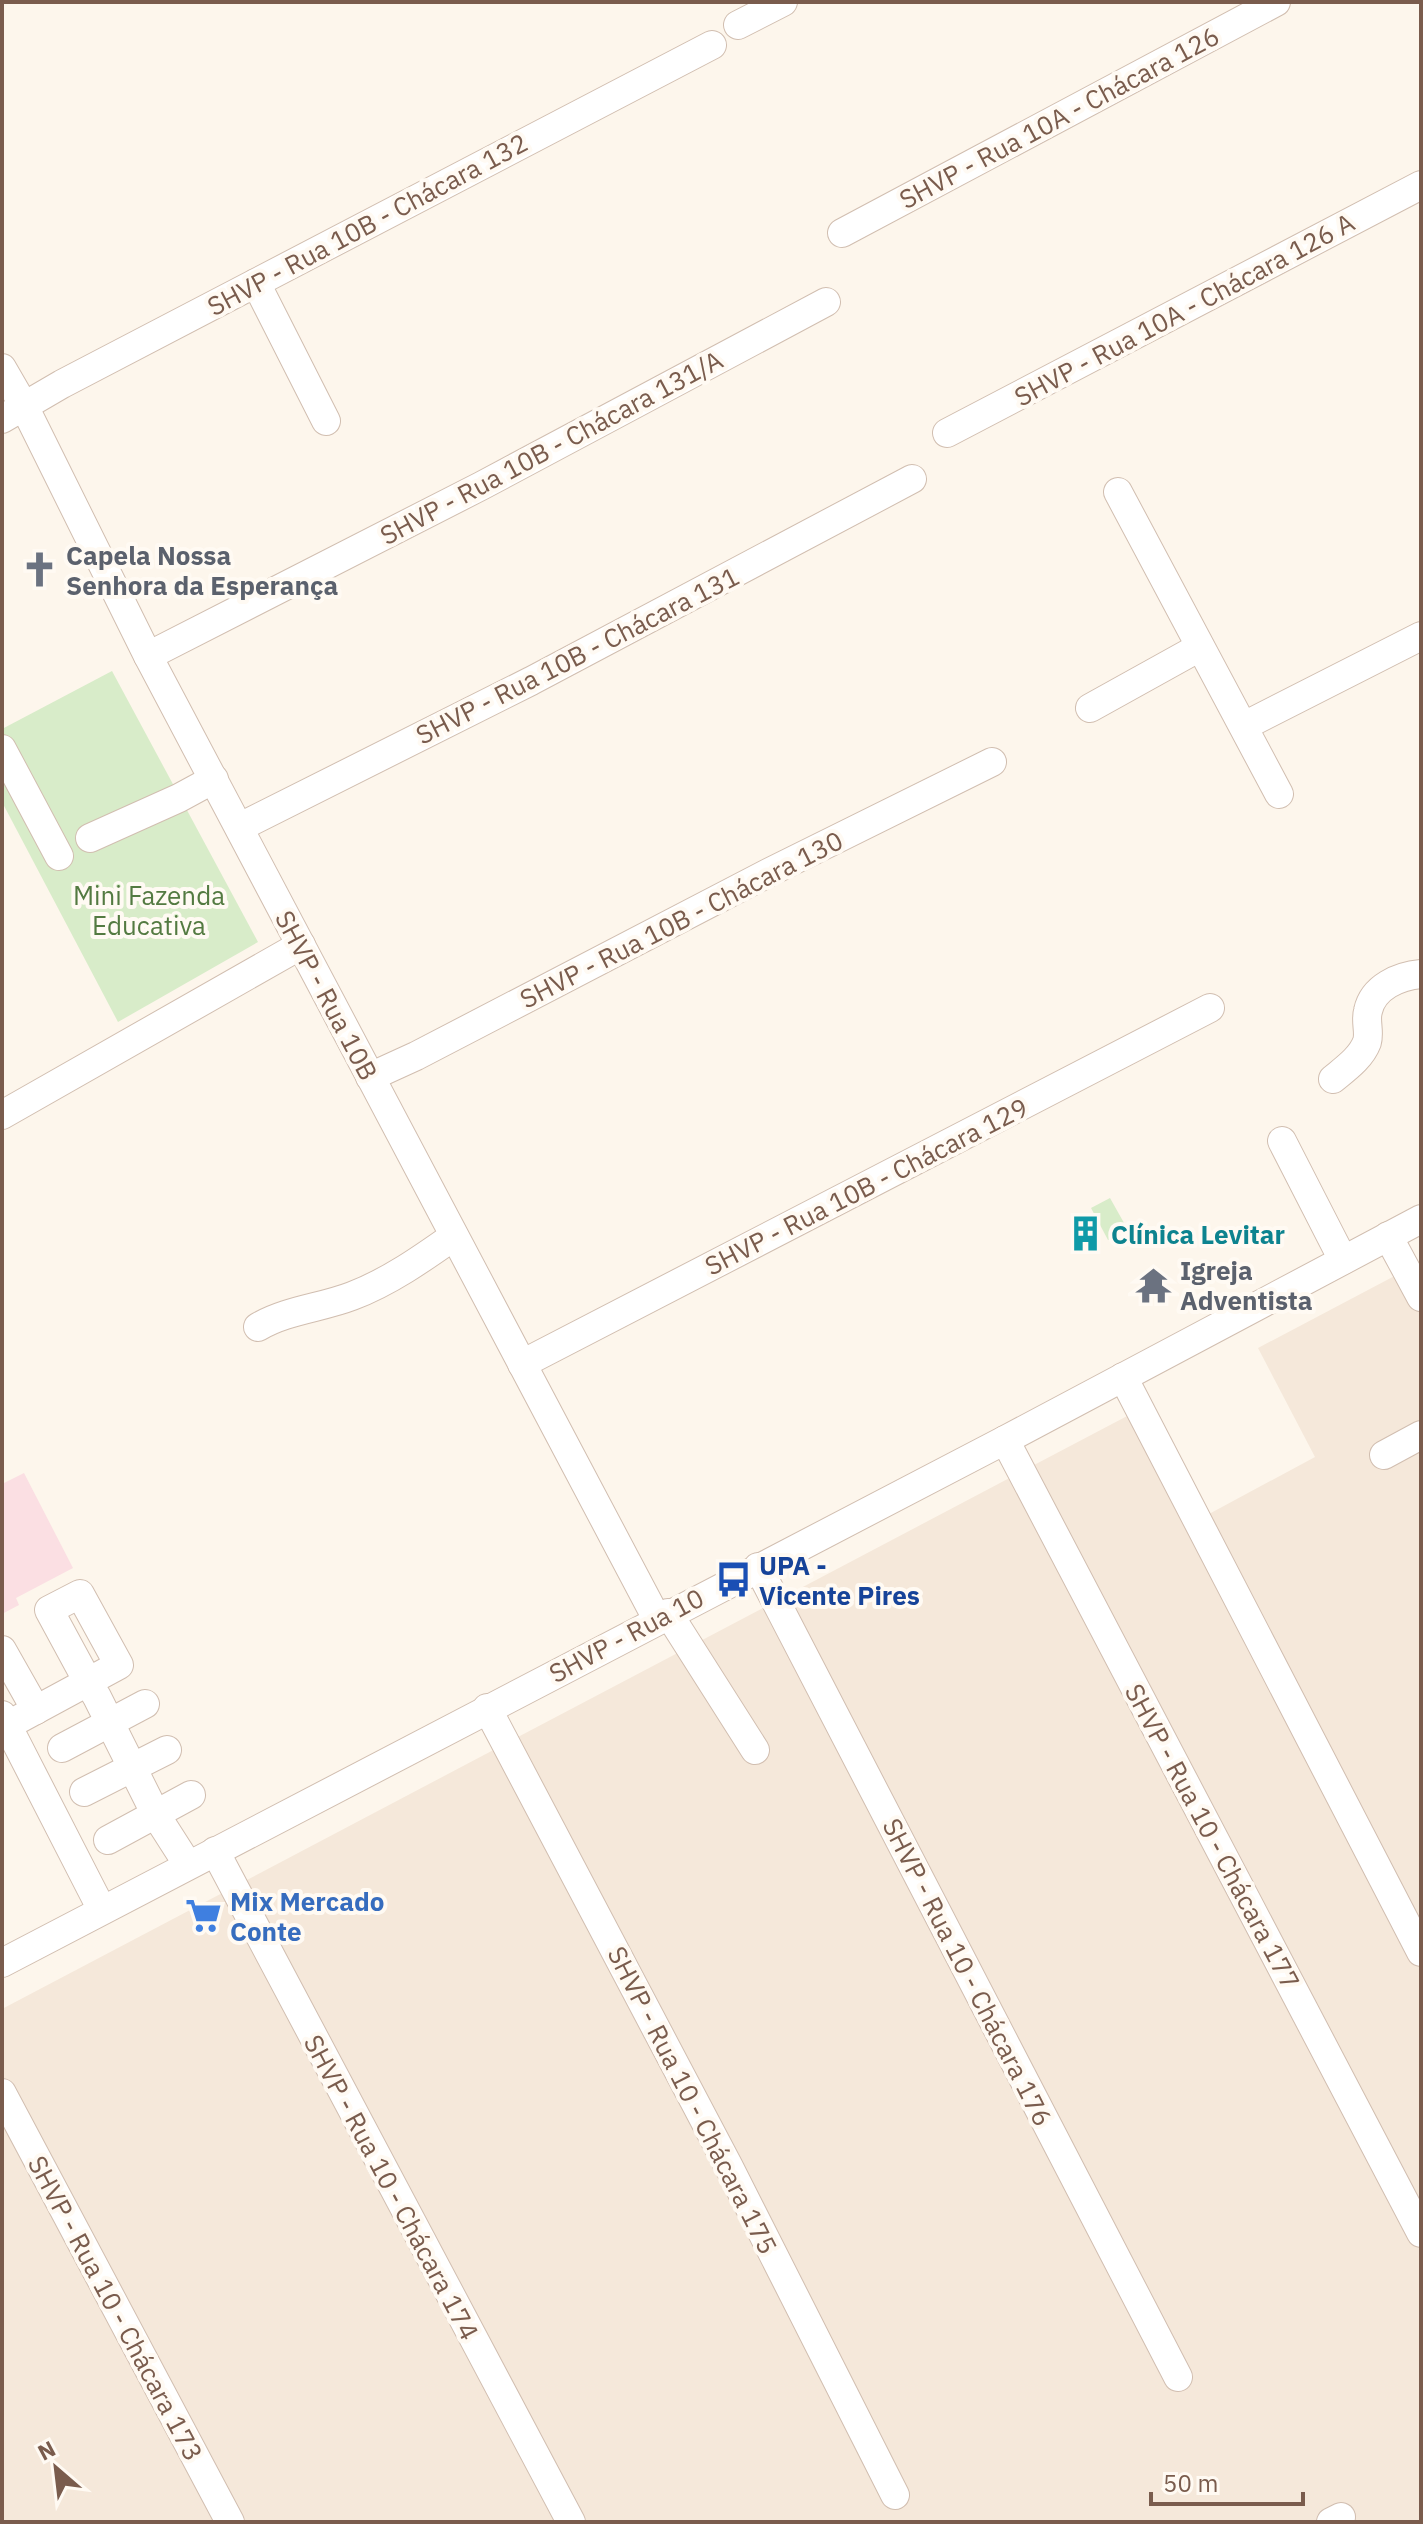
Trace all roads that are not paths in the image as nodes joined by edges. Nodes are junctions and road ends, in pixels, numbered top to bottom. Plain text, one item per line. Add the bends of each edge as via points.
1 (783, 2) edge
2 (1276, 2) edge
3 (738, 25) dead end
4 (712, 45) dead end
5 (1421, 185) edge
6 (842, 233) dead end
7 (256, 283) junction
8 (826, 302) dead end
9 (2, 368) edge
10 (13, 412) edge
11 (326, 421) dead end
12 (947, 433) dead end
13 (912, 479) dead end
14 (1118, 492) dead end
15 (1421, 636) edge
16 (1200, 647) junction
17 (148, 656) junction
18 (1090, 708) dead end
19 (1244, 726) junction
20 (2, 749) edge
21 (992, 762) dead end
22 (214, 779) junction
23 (1279, 794) dead end
24 (240, 827) junction
25 (90, 838) dead end
26 (59, 856) dead end
27 (301, 945) junction
28 (1421, 974) edge
29 (1210, 1008) dead end
30 (370, 1077) junction
31 (1333, 1079) dead end
32 (2, 1115) edge
33 (1282, 1141) dead end
34 (1421, 1219) edge
35 (454, 1236) junction
36 (1388, 1236) junction
37 (1343, 1260) junction
38 (1421, 1297) edge
39 (258, 1327) dead end
40 (522, 1364) junction
41 (1123, 1377) junction
42 (1421, 1435) edge
43 (1005, 1440) junction
44 (1384, 1455) dead end
45 (758, 1567) junction
46 (663, 1616) junction
47 (2, 1650) edge
48 (145, 1704) dead end
49 (487, 1708) junction
50 (36, 1710) junction
51 (5, 1720) edge
52 (108, 1722) junction
53 (62, 1748) dead end
54 (167, 1750) dead end
55 (755, 1750) dead end
56 (132, 1768) junction
57 (84, 1792) dead end
58 (191, 1795) dead end
59 (156, 1815) junction
60 (108, 1840) dead end
61 (215, 1851) junction
62 (188, 1865) junction
63 (102, 1910) junction
64 (1421, 1952) edge
65 (2, 1963) edge
66 (2, 2093) edge
67 (1421, 2233) edge
68 (1178, 2377) dead end
69 (895, 2495) dead end
70 (230, 2522) edge
71 (571, 2522) edge

1 - 3 street
2 - 6 street, SHVP - Rua 10A - Chácara 126
4 - 7 street, SHVP - Rua 10B - Chácara 132
5 - 12 street, SHVP - Rua 10A - Chácara 126 A
7 - 10 street, SHVP - Rua 10B - Chácara 132
7 - 11 street
8 - 17 street, SHVP - Rua 10B - Chácara 131/A
9 - 10 street, SHVP - Rua 10B
10 - 17 street, SHVP - Rua 10B
13 - 24 street, SHVP - Rua 10B - Chácara 131 via 531,681
14 - 16 street
15 - 19 street
16 - 18 street
16 - 19 street
17 - 22 street, SHVP - Rua 10B
19 - 23 street
20 - 26 street
21 - 30 street, SHVP - Rua 10B - Chácara 130
22 - 24 street, SHVP - Rua 10B
22 - 25 street
24 - 27 street, SHVP - Rua 10B
27 - 30 street, SHVP - Rua 10B
27 - 32 street
28 - 31 street via 1389,982 1377,993 1368,1010 1368,1039 1362,1051
29 - 40 street, SHVP - Rua 10B - Chácara 129
30 - 35 street, SHVP - Rua 10B
33 - 37 street
34 - 36 street, SHVP - Rua 10
35 - 39 street via 354,1295
35 - 40 street, SHVP - Rua 10B
36 - 37 street, SHVP - Rua 10
36 - 38 street
37 - 41 street, SHVP - Rua 10
40 - 46 street, SHVP - Rua 10B
41 - 43 street, SHVP - Rua 10
41 - 64 street
42 - 44 street
43 - 45 street, SHVP - Rua 10
43 - 67 street, SHVP - Rua 10 - Chácara 177
45 - 46 street, SHVP - Rua 10
45 - 68 street, SHVP - Rua 10 - Chácara 176
46 - 49 street, SHVP - Rua 10
46 - 55 street, SHVP - Rua 10B
47 - 50 street
48 - 52 street
49 - 61 street, SHVP - Rua 10
49 - 69 street, SHVP - Rua 10 - Chácara 175
50 - 51 street
50 - 52 street via 88,1682
51 - 63 street
52 - 53 street
52 - 56 street
54 - 56 street
56 - 57 street
56 - 59 street
58 - 59 street
59 - 60 street
59 - 62 street
61 - 62 street, SHVP - Rua 10
61 - 71 street, SHVP - Rua 10 - Chácara 174
62 - 63 street, SHVP - Rua 10
63 - 65 street, SHVP - Rua 10
66 - 70 street, SHVP - Rua 10 - Chácara 173

